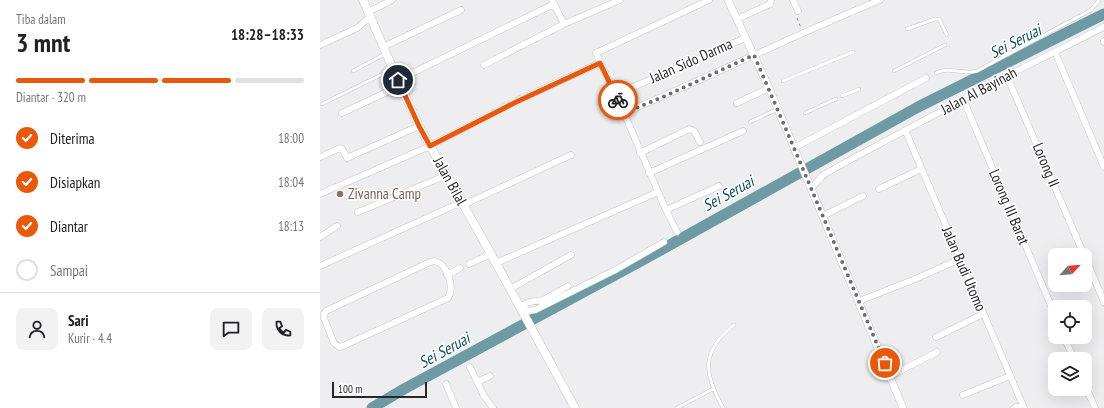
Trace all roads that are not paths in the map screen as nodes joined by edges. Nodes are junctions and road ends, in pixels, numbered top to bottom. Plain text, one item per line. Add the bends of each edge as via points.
1 (363, 0) edge
2 (392, 0) edge
3 (620, 0) edge
4 (709, 0) edge
5 (728, 0) edge
6 (771, 0) edge
7 (793, 0) edge
8 (880, 0) edge
9 (1099, 0) edge
10 (553, 2) edge
11 (461, 10) dead end
12 (798, 11) road end
13 (369, 14) junction
14 (737, 19) junction
15 (564, 24) junction
16 (1104, 27) edge
17 (907, 29) dead end
18 (947, 35) dead end
19 (745, 38) junction
20 (320, 45) edge
21 (945, 45) dead end
22 (385, 50) junction
23 (853, 52) dead end
24 (1054, 52) junction
25 (754, 55) junction
26 (600, 63) junction
27 (484, 65) dead end
28 (393, 69) junction
29 (353, 71) dead end
30 (894, 71) dead end
31 (936, 73) dead end
32 (1007, 76) junction
33 (926, 78) dead end
34 (783, 81) dead end
35 (399, 83) junction
36 (772, 86) junction
37 (858, 88) dead end
38 (615, 95) junction
39 (842, 96) dead end
40 (836, 99) dead end
41 (963, 99) junction
42 (737, 103) dead end
43 (322, 104) dead end
44 (778, 109) junction
45 (342, 113) dead end
46 (624, 113) junction
47 (805, 113) dead end
48 (750, 122) dead end
49 (419, 126) junction
50 (905, 130) junction
51 (743, 131) dead end
52 (700, 142) dead end
53 (430, 146) junction
54 (794, 148) junction
55 (640, 153) junction
56 (571, 155) dead end
57 (320, 157) edge
58 (1104, 167) edge
59 (921, 169) junction
60 (649, 173) junction
61 (447, 175) junction
62 (719, 186) dead end
63 (810, 186) junction
64 (879, 189) dead end
65 (658, 192) junction
66 (320, 194) edge
67 (864, 196) dead end
68 (463, 203) junction
69 (666, 210) junction
70 (358, 212) dead end
71 (823, 216) junction
72 (337, 226) dead end
73 (677, 232) dead end
74 (320, 237) edge
75 (664, 242) dead end
76 (1081, 248) edge
77 (491, 254) junction
78 (571, 255) dead end
79 (960, 259) junction
80 (496, 263) junction
81 (469, 264) dead end
82 (320, 266) edge
83 (460, 268) dead end
84 (1092, 274) edge
85 (447, 275) junction
86 (568, 286) dead end
87 (510, 289) junction
88 (1049, 300) edge
89 (859, 301) junction
90 (1104, 302) edge
91 (522, 309) junction
92 (983, 314) junction
93 (734, 326) dead end
94 (936, 336) dead end
95 (938, 352) dead end
96 (470, 367) dead end
97 (490, 376) dead end
98 (890, 376) junction
99 (1010, 376) junction
100 (477, 382) junction
101 (446, 384) dead end
102 (713, 389) junction
103 (963, 395) dead end
104 (1090, 396) edge
105 (1023, 406) edge
106 (456, 408) edge
107 (493, 408) edge
108 (575, 408) edge
109 (677, 408) edge
110 (723, 408) edge
111 (903, 408) edge
112 (1014, 408) edge
113 (1095, 408) edge

1 - 13 main road, Jalan Bilal
2 - 13 street
3 - 15 street
4 - 26 street via 596,52
5 - 14 street
6 - 14 street via 770,4
7 - 12 street
8 - 25 street
9 - 31 lane via 1091,10 977,71 971,73 945,70
10 - 15 street
10 - 35 street
11 - 22 street
13 - 20 street via 357,28
13 - 22 main road, Jalan Bilal
14 - 19 street
15 - 27 street
16 - 24 street, Jalan AI Bayinah
17 - 18 lane via 939,19
19 - 25 street
19 - 38 street, Jalan Sido Darma
21 - 30 lane
22 - 28 main road, Jalan Bilal
22 - 29 lane
23 - 34 lane
24 - 32 street, Jalan AI Bayinah
24 - 58 street
25 - 36 street
25 - 46 street
26 - 38 street
26 - 53 street
28 - 35 main road, Jalan Bilal
28 - 43 lane
32 - 41 street, Jalan AI Bayinah
32 - 76 street, Lorong II
33 - 54 street
35 - 45 street
35 - 49 main road, Jalan Bilal
36 - 42 street
36 - 44 street
37 - 39 lane
38 - 46 street
40 - 47 lane
41 - 50 street, Jalan AI Bayinah
41 - 88 street, Lorong III Barat
44 - 48 lane
44 - 54 street
46 - 55 street
49 - 53 main road, Jalan Bilal
49 - 57 street via 347,158 340,148
50 - 59 street, Jalan Budi Utomo
50 - 63 street, Jalan AI Bayinah via 823,175
51 - 60 street
52 - 55 street via 694,131 689,129
53 - 61 main road, Jalan Bilal
53 - 66 street
54 - 63 street
55 - 60 street
56 - 68 street
59 - 64 street
59 - 79 street, Jalan Budi Utomo
60 - 65 street
61 - 68 main road, Jalan Bilal
61 - 70 street
62 - 69 street
63 - 71 street
65 - 69 street
65 - 80 street
67 - 71 street
68 - 77 main road, Jalan Bilal
68 - 82 street
69 - 73 street
71 - 89 street
72 - 74 street
75 - 91 street via 535,310
77 - 80 main road, Jalan Bilal
77 - 81 street
78 - 87 street
79 - 89 street
79 - 92 street, Jalan Budi Utomo
80 - 87 main road, Jalan Bilal
83 - 85 street
84 - 90 street, Lorong II
85 - 85 street via 451,284 448,298 343,346 339,347 334,343 324,318 326,311 430,262 440,263
86 - 91 street via 543,300 529,302
87 - 91 main road, Jalan Bilal
89 - 98 street
91 - 108 main road, Jalan Bilal
92 - 94 street
92 - 99 street, Jalan Budi Utomo
93 - 102 lane via 719,339 710,356 708,365
95 - 98 street
96 - 100 street
97 - 100 street
98 - 111 street
99 - 103 street
99 - 105 street, Jalan Budi Utomo
100 - 107 street
101 - 106 street
102 - 109 lane
102 - 110 lane
104 - 113 street
105 - 112 street

